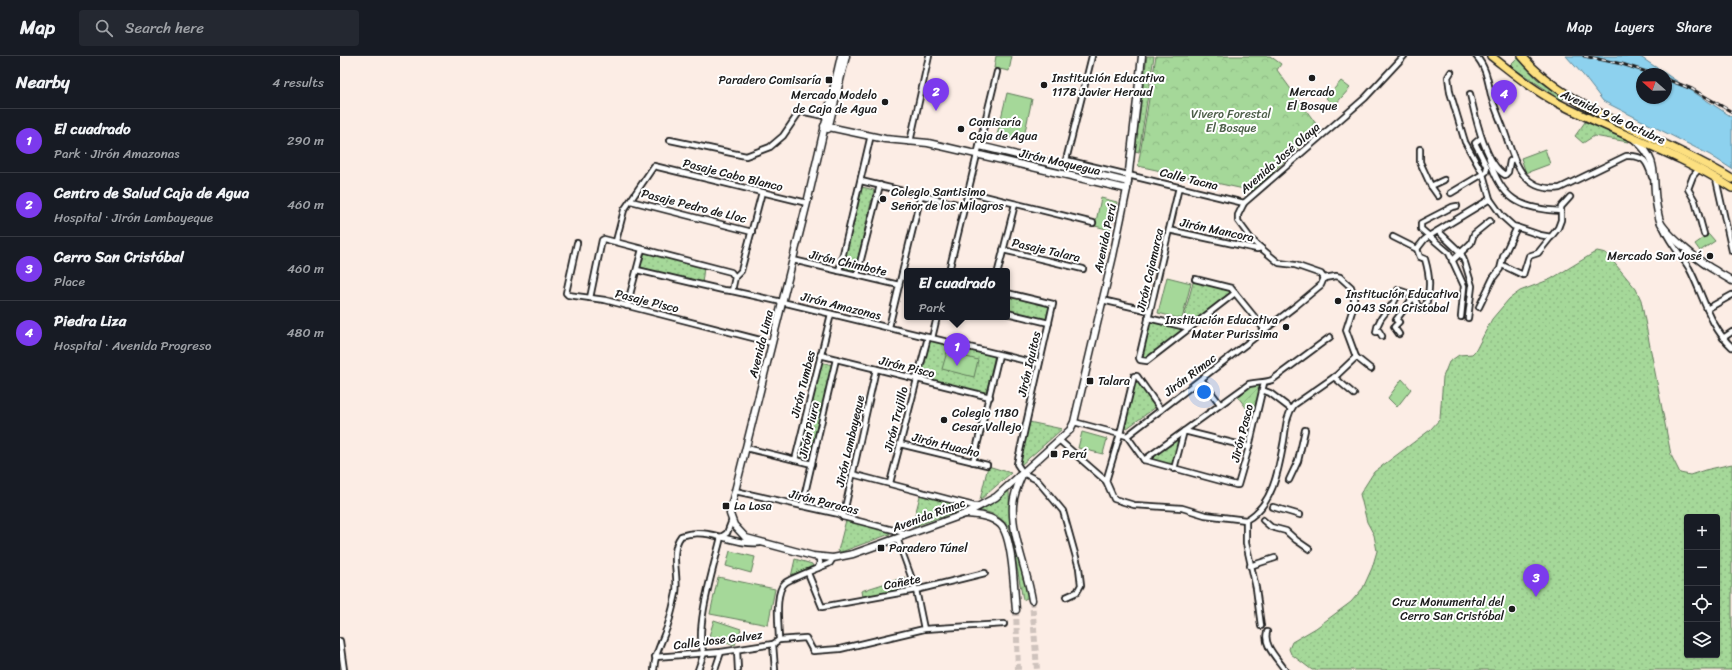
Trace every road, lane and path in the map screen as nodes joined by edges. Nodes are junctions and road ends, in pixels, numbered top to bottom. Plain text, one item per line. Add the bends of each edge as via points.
1 (841, 56) edge
2 (846, 56) edge
3 (930, 56) edge
4 (1092, 56) edge
5 (1142, 56) edge
6 (1404, 56) edge
7 (1476, 56) edge
8 (1491, 56) edge
9 (1522, 56) edge
10 (997, 72) dead end
11 (1451, 72) dead end
12 (1470, 94) dead end
13 (829, 117) junction
14 (827, 126) junction
15 (1629, 136) junction
16 (1481, 138) junction
17 (870, 139) dead end
18 (670, 140) dead end
19 (910, 142) junction
20 (980, 146) junction
21 (1420, 149) dead end
22 (978, 154) junction
23 (1488, 154) junction
24 (1513, 159) junction
25 (1699, 169) junction
26 (1129, 174) junction
27 (1483, 174) junction
28 (1716, 179) junction
29 (1732, 179) edge
30 (861, 180) junction
31 (1444, 180) dead end
32 (1128, 182) junction
33 (1654, 184) junction
34 (880, 185) junction
35 (1431, 186) junction
36 (1179, 187) junction
37 (1732, 188) edge
38 (1127, 189) junction
39 (762, 192) junction
40 (968, 192) junction
41 (1451, 193) dead end
42 (921, 195) junction
43 (1438, 196) dead end
44 (1570, 197) dead end
45 (1490, 199) junction
46 (631, 201) junction
47 (807, 203) junction
48 (1244, 203) junction
49 (1015, 204) junction
50 (965, 206) junction
51 (1457, 206) dead end
52 (1561, 211) junction
53 (1490, 221) dead end
54 (1093, 224) dead end
55 (1662, 226) junction
56 (1517, 228) junction
57 (1169, 230) junction
58 (1438, 231) junction
59 (752, 232) junction
60 (1704, 234) dead end
61 (1430, 236) junction
62 (1393, 237) dead end
63 (1551, 237) junction
64 (616, 241) junction
65 (577, 243) dead end
66 (1261, 248) junction
67 (642, 249) junction
68 (1417, 249) junction
69 (1004, 250) junction
70 (1732, 251) edge
71 (1461, 252) junction
72 (793, 260) junction
73 (1452, 261) junction
74 (1502, 265) junction
75 (950, 268) edge
76 (999, 268) edge
77 (1084, 269) dead end
78 (637, 270) junction
79 (839, 271) junction
80 (857, 275) junction
81 (736, 276) junction
82 (1324, 278) junction
83 (1195, 279) dead end
84 (1732, 281) edge
85 (899, 286) junction
86 (732, 291) junction
87 (1235, 293) junction
88 (1010, 294) edge
89 (1732, 295) edge
90 (590, 298) junction
91 (1412, 299) junction
92 (1102, 300) junction
93 (782, 302) junction
94 (627, 306) junction
95 (1479, 307) dead end
96 (1707, 309) junction
97 (1150, 311) junction
98 (831, 314) junction
99 (1010, 314) edge
100 (1461, 317) dead end
101 (1148, 318) junction
102 (1468, 318) dead end
103 (936, 320) edge
104 (1048, 323) junction
105 (889, 327) junction
106 (1190, 328) junction
107 (1266, 330) junction
108 (1732, 332) edge
109 (1399, 334) dead end
110 (1382, 336) dead end
111 (1330, 337) dead end
112 (930, 338) junction
113 (1723, 338) junction
114 (772, 343) junction
115 (1732, 347) edge
116 (999, 355) junction
117 (820, 356) junction
118 (1356, 357) junction
119 (836, 360) junction
120 (1039, 364) junction
121 (876, 369) junction
122 (1371, 369) dead end
123 (1334, 377) junction
124 (1201, 379) junction
125 (917, 380) junction
126 (1264, 383) junction
127 (1262, 390) junction
128 (1354, 394) dead end
129 (990, 397) junction
130 (1220, 404) junction
131 (1292, 409) junction
132 (1161, 410) junction
133 (1074, 422) junction
134 (1184, 430) junction
135 (1305, 430) dead end
136 (1120, 434) junction
137 (1127, 436) junction
138 (1060, 440) junction
139 (900, 444) junction
140 (1249, 447) junction
141 (746, 448) junction
142 (795, 460) junction
143 (1144, 460) junction
144 (973, 462) junction
145 (812, 464) junction
146 (987, 465) dead end
147 (1174, 469) junction
148 (1023, 473) junction
149 (852, 474) junction
150 (1289, 480) dead end
151 (1106, 481) junction
152 (890, 483) junction
153 (735, 491) junction
154 (802, 506) junction
155 (980, 507) junction
156 (1273, 507) dead end
157 (965, 514) junction
158 (1300, 515) dead end
159 (843, 517) junction
160 (732, 520) junction
161 (1246, 520) junction
162 (1263, 520) dead end
163 (908, 534) junction
164 (721, 537) junction
165 (897, 538) junction
166 (762, 543) junction
167 (1309, 549) dead end
168 (818, 557) junction
169 (833, 558) junction
170 (1275, 558) dead end
171 (1250, 566) junction
172 (818, 568) junction
173 (808, 573) junction
174 (985, 573) dead end
175 (916, 590) junction
176 (1066, 597) dead end
177 (1032, 600) tunnel mouth
178 (1016, 610) tunnel mouth
179 (1004, 624) dead end
180 (1261, 626) dead end
181 (924, 629) junction
182 (1267, 632) dead end
183 (779, 640) junction
184 (340, 641) edge
185 (773, 644) junction
186 (737, 650) junction
187 (722, 652) junction
188 (704, 653) junction
189 (655, 657) junction
190 (344, 670) edge
191 (654, 670) edge
192 (698, 670) edge
193 (715, 670) edge
194 (738, 670) edge
195 (775, 670) edge
196 (1285, 670) edge

1 - 13 main road, Avenida Lima
2 - 13 main road, Avenida Lima
3 - 19 street
4 - 26 street, Calle Tacna via 1066,160
5 - 26 main road, Avenida Perú
6 - 48 street, Avenida José Olaya via 1365,98
7 - 24 street via 1484,68
8 - 15 main road, Avenida 9 de Octubre via 1545,96
9 - 29 main road, Avenida 9 de Octubre via 1548,82 1579,102
10 - 20 street
11 - 27 street via 1448,77 1450,92 1465,142
12 - 16 street
13 - 14 main road, Avenida Lima
13 - 18 street via 800,111 783,136 770,147 746,156
14 - 19 main road, Jirón Moquegua via 885,140
14 - 47 main road, Avenida Lima
15 - 25 main road, Avenida 9 de Octubre
15 - 33 main road via 1649,155 1653,165
16 - 23 street
16 - 27 street via 1474,143 1487,167
17 - 30 street
19 - 22 main road, Jirón Moquegua via 928,143
20 - 22 street
20 - 32 main road, Jirón Moquegua
21 - 35 street via 1420,162
22 - 38 main road, Jirón Moquegua
22 - 40 street
23 - 24 street via 1505,175
23 - 52 street via 1493,173 1509,197 1530,206
24 - 33 street via 1522,174 1536,185 1549,189 1569,185 1626,156 1638,156 1648,165
25 - 28 main road, Avenida 9 de Octubre
25 - 60 street via 1688,189 1695,201
26 - 32 main road, Avenida Perú
26 - 36 street, Calle Tacna
27 - 41 street
27 - 45 street
28 - 37 main road, Avenida 9 de Octubre
28 - 70 street
30 - 34 street
30 - 79 street
31 - 35 street
32 - 38 main road, Avenida Perú
33 - 55 main road
34 - 42 street
34 - 80 street
35 - 43 street
36 - 48 street, Calle Tacna
36 - 57 street, Jirón Cajamarca
38 - 92 main road, Avenida Perú
39 - 46 street, Pasaje Cabo Blanco via 654,166
39 - 47 street, Pasaje Cabo Blanco
39 - 59 street
40 - 49 street
40 - 50 street
42 - 50 street
42 - 85 street
44 - 52 street via 1561,207
45 - 56 street
45 - 58 street
46 - 59 street, Pasaje Pedro de Lloc
46 - 64 street via 624,210
47 - 72 main road, Avenida Lima
48 - 66 street, Avenida José Olaya via 1238,221
49 - 54 street
49 - 69 street
50 - 75 street
51 - 61 street via 1421,223 1421,228
52 - 63 street via 1558,228
53 - 71 street via 1474,234 1471,243
55 - 84 main road via 1707,265
55 - 96 street via 1688,267
56 - 63 street
56 - 74 street via 1503,257
57 - 66 street, Jirón Mancora
57 - 97 street, Jirón Cajamarca
58 - 61 street
58 - 71 street
59 - 81 street via 741,271
61 - 68 street
61 - 73 street via 1448,253
62 - 68 street
63 - 74 street via 1538,253 1529,256 1523,275
64 - 67 street
64 - 90 street via 602,240
65 - 90 street, Pasaje Pisco via 566,295
66 - 82 street, Avenida José Olaya via 1279,263 1295,265 1321,274
67 - 78 street
67 - 81 street via 731,272
68 - 91 street via 1420,257 1425,259 1430,280 1425,310
69 - 76 street
69 - 77 street, Pasaje Talara
71 - 73 street
71 - 102 street via 1472,286
72 - 79 street, Jirón Chimbote
72 - 93 main road, Avenida Lima
73 - 100 street via 1464,286
74 - 95 street
78 - 86 street, Jirón Amazonas
78 - 94 street
79 - 80 street, Jirón Chimbote
80 - 85 street, Jirón Chimbote
81 - 86 street
82 - 107 street, Jirón Rimac via 1321,285
82 - 118 street via 1340,277 1351,287 1354,304 1346,330
83 - 87 street via 1231,288
85 - 105 street
86 - 93 street, Jirón Amazonas
87 - 106 street
87 - 107 street
88 - 104 street, Jirón Iquitos via 1053,304
89 - 96 street
90 - 94 street, Pasaje Pisco
91 - 109 street via 1396,320 1399,322 1394,327
91 - 110 street via 1410,294 1398,290 1395,300 1379,319 1376,327 1376,332 1379,331
92 - 97 street
92 - 133 main road, Avenida Perú
93 - 98 street, Jirón Amazonas
93 - 114 main road, Avenida Lima
94 - 114 street, Pasaje Pisco
96 - 113 street
97 - 101 street, Jirón Cajamarca
98 - 105 street, Jirón Amazonas
98 - 117 street, Jirón Tumbes
99 - 104 street
101 - 106 street
101 - 106 street, Jirón Cajamarca via 1139,358 1143,361 1147,361
103 - 112 street, Jirón Trujillo
104 - 120 street, Jirón Iquitos
105 - 112 street, Jirón Amazonas
107 - 124 street, Jirón Rimac
108 - 113 street
111 - 126 street via 1277,377
112 - 116 street, Jirón Amazonas
112 - 125 street, Jirón Trujillo
113 - 115 street
114 - 141 main road, Avenida Lima
116 - 120 street, Jirón Amazonas
116 - 129 street
117 - 119 street, Jirón Pisco
117 - 142 street, Jirón Tumbes
118 - 122 street
118 - 123 street
119 - 121 street, Jirón Pisco
119 - 145 street, Jirón Piura
120 - 148 street, Jirón Iquitos via 1017,464
121 - 125 street, Jirón Pisco
121 - 149 street, Jirón Lambayeque
123 - 128 street
123 - 131 street
124 - 130 street
124 - 132 street, Jirón Rimac
125 - 129 street, Jirón Pisco
125 - 139 street, Jirón Trujillo
126 - 127 street, Jirón Pasco
126 - 130 street via 1249,384
127 - 131 street
127 - 140 street, Jirón Pasco
129 - 144 street
130 - 134 street
131 - 161 street via 1287,418 1271,492 1265,504
132 - 136 street via 1137,376 1134,376
132 - 137 street, Jirón Rimac
133 - 136 street
133 - 138 main road, Avenida Rímac
134 - 140 street
134 - 143 street
134 - 147 street
135 - 150 street via 1298,461
136 - 137 street
136 - 151 street
137 - 143 street
138 - 148 main road, Avenida Rímac
138 - 151 street
139 - 144 street, Jirón Huacho
139 - 152 street, Jirón Trujillo
140 - 147 street, Jirón Pasco via 1240,482 1236,486
141 - 142 street
141 - 153 main road, Avenida Lima
142 - 145 street
143 - 147 street
144 - 146 street, Jirón Huacho
145 - 154 street, Jirón Piura
148 - 155 main road, Avenida Rímac via 996,497
148 - 176 street via 1036,480 1063,511 1079,568 1081,585 1077,592
148 - 177 main road via 1015,496 1014,514 1016,534
149 - 152 street
149 - 159 street, Jirón Lambayeque
151 - 161 street via 1111,496 1120,502 1182,508 1205,515
152 - 155 street
153 - 154 street, Jirón Paracas
153 - 160 main road, Avenida Lima via 731,507
154 - 159 street, Jirón Paracas
155 - 157 main road, Avenida Rímac
156 - 158 street
157 - 163 main road, Avenida Rímac
157 - 178 main road via 983,516 1002,527 1009,546
159 - 163 street, Jirón Paracas
160 - 164 street via 727,533
160 - 166 main road via 738,531 746,538
161 - 171 street via 1245,537
162 - 167 street via 1271,527 1286,531
163 - 165 main road, Avenida Rímac
164 - 166 street via 749,544
164 - 188 street via 701,629 701,648
164 - 189 street via 696,533 681,536 675,558 676,594 665,635
165 - 169 main road, Avenida Rímac via 853,554
165 - 175 street
166 - 168 main road, Avenida Rímac
168 - 169 main road, Avenida Rímac
168 - 172 street
169 - 172 street via 830,563
170 - 171 street
171 - 180 street
172 - 173 street
173 - 175 street, Cañete via 822,607
173 - 183 street via 785,583 780,590
174 - 175 street, Cañete
175 - 181 street
179 - 181 street
181 - 183 street, Calle Jose Galvez via 840,649 813,651 806,638
182 - 196 street via 1268,645
183 - 185 street, Calle Jose Galvez
184 - 190 street
185 - 186 street, Calle Jose Galvez
185 - 195 street
186 - 187 street, Calle Jose Galvez
186 - 194 street
187 - 188 street, Calle Jose Galvez
187 - 193 street
188 - 189 street, Calle Jose Galvez
188 - 192 street
189 - 191 street

